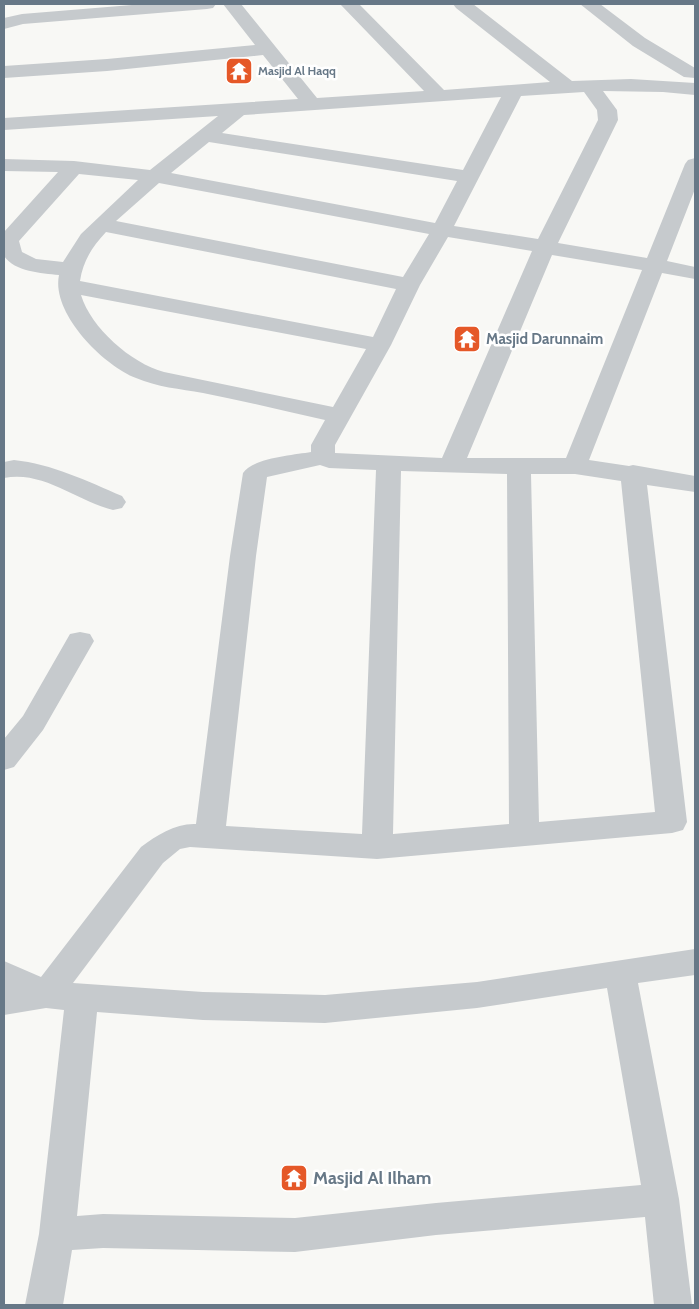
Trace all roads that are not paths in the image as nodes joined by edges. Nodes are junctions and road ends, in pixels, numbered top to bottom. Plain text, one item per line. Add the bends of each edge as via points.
1 (207, 4) edge
2 (232, 4) edge
3 (349, 4) edge
4 (462, 4) edge
5 (589, 4) edge
6 (4, 24) edge
7 (269, 49) junction
8 (4, 72) edge
9 (694, 77) edge
10 (589, 86) junction
11 (568, 87) junction
12 (514, 90) junction
13 (439, 96) junction
14 (312, 104) junction
15 (238, 110) junction
16 (4, 124) edge
17 (206, 136) junction
18 (695, 164) edge
19 (4, 165) edge
20 (74, 167) junction
21 (154, 177) junction
22 (469, 177) junction
23 (102, 225) junction
24 (441, 231) junction
25 (545, 247) junction
26 (654, 265) junction
27 (695, 273) edge
28 (70, 277) junction
29 (409, 285) junction
30 (380, 345) junction
31 (340, 416) junction
32 (323, 456) junction
33 (389, 464) junction
34 (451, 466) junction
35 (519, 466) junction
36 (575, 466) junction
37 (4, 470) edge
38 (633, 473) junction
39 (695, 484) edge
40 (114, 502) dead end
41 (80, 641) dead end
42 (4, 759) edge
43 (684, 821) edge
44 (210, 835) junction
45 (524, 836) junction
46 (376, 847) junction
47 (695, 962) edge
48 (620, 973) junction
49 (4, 974) edge
50 (46, 995) junction
51 (82, 997) junction
52 (4, 1002) edge
53 (661, 1199) junction
54 (57, 1234) junction
55 (44, 1305) edge
56 (673, 1305) edge

1 - 6 street via 22,19
2 - 7 street
3 - 13 street
4 - 11 street
5 - 9 street via 639,42
7 - 8 street
7 - 14 street
9 - 10 street via 668,86
10 - 11 street
10 - 25 street via 607,110 608,120
11 - 12 street
12 - 13 street
12 - 22 street
13 - 14 street
14 - 15 street
15 - 16 street
15 - 17 street
17 - 21 street
17 - 22 street
18 - 26 street
19 - 20 street
20 - 21 street
20 - 28 street via 8,240 9,250 18,260
21 - 23 street
21 - 24 street
22 - 24 street
23 - 28 street via 85,242
23 - 29 street
24 - 25 street
24 - 29 street
25 - 26 street
25 - 34 street
26 - 27 street
26 - 36 street
28 - 30 street
28 - 31 street via 71,302 78,318 92,334 138,370
29 - 30 street
30 - 31 street
31 - 32 street via 324,445
32 - 33 street via 329,460
32 - 44 street via 255,473 242,556
33 - 34 street
33 - 46 street
34 - 35 street
35 - 36 street
35 - 45 street
36 - 38 street
37 - 40 street via 32,470
38 - 39 street
38 - 43 street
41 - 42 street via 32,723
43 - 45 street
44 - 46 street
44 - 50 street via 190,835 170,841 152,855
45 - 46 street
47 - 48 street
48 - 51 street via 477,995 325,1009 203,1006
48 - 53 street
49 - 50 street
50 - 51 street
50 - 52 street
51 - 54 street
53 - 54 street via 295,1235
53 - 56 street
54 - 55 street

